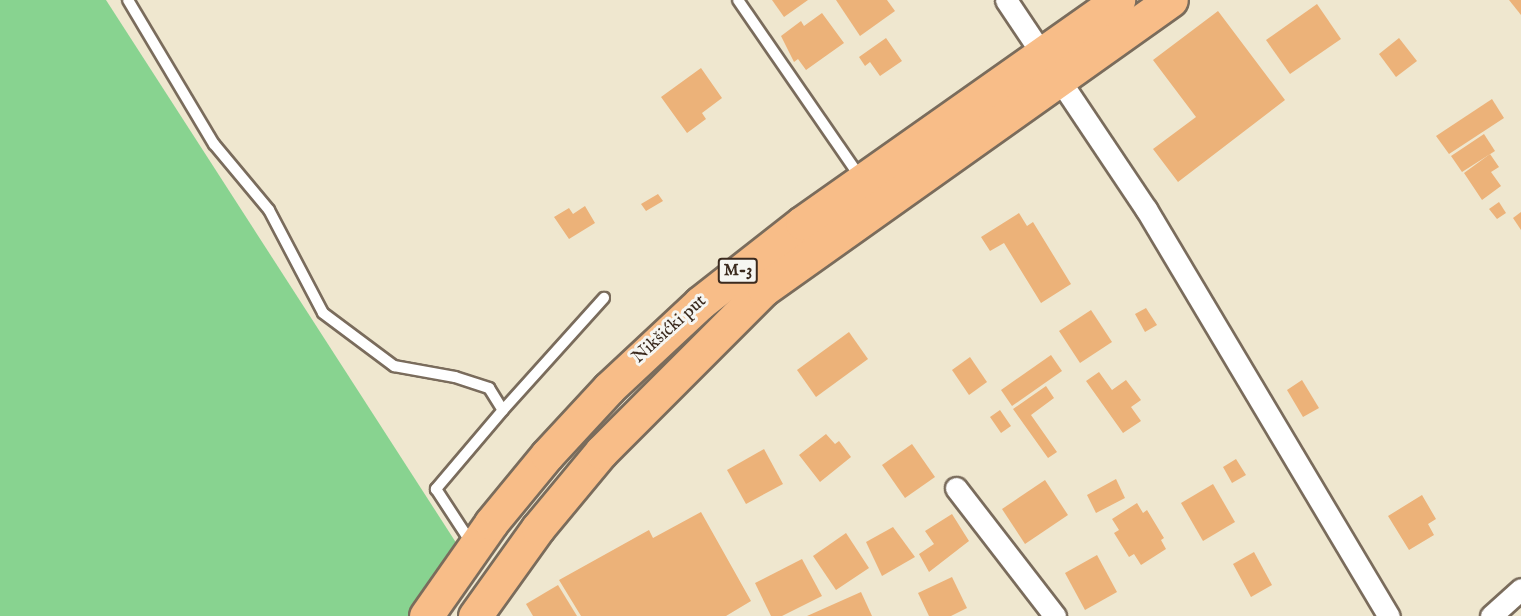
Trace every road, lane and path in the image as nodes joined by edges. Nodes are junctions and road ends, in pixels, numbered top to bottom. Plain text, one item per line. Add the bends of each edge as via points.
1 (128, 0) edge
2 (738, 0) edge
3 (1006, 0) edge
4 (1118, 0) edge
5 (1171, 0) edge
6 (1052, 65) junction
7 (862, 180) junction
8 (604, 298) dead end
9 (503, 410) junction
10 (956, 488) dead end
11 (474, 547) junction
12 (1521, 589) edge
13 (426, 616) edge
14 (475, 616) edge
15 (1055, 616) edge
16 (1389, 616) edge
17 (1491, 616) edge

1 - 9 lane via 213,144 269,210 323,313 394,366 455,376 489,388
2 - 7 lane
3 - 6 street
4 - 6 main road, Nikšićki put / M-3
5 - 6 main road
6 - 7 main road, Nikšićki put / M-3
6 - 14 main road via 764,289 640,410 568,489
6 - 16 street via 1146,209
7 - 11 main road, Nikšićki put / M-3 via 750,262 655,343 567,433
8 - 9 lane
9 - 11 lane via 436,489
10 - 15 street
11 - 13 main road, Nikšićki put / M-3
12 - 17 street

